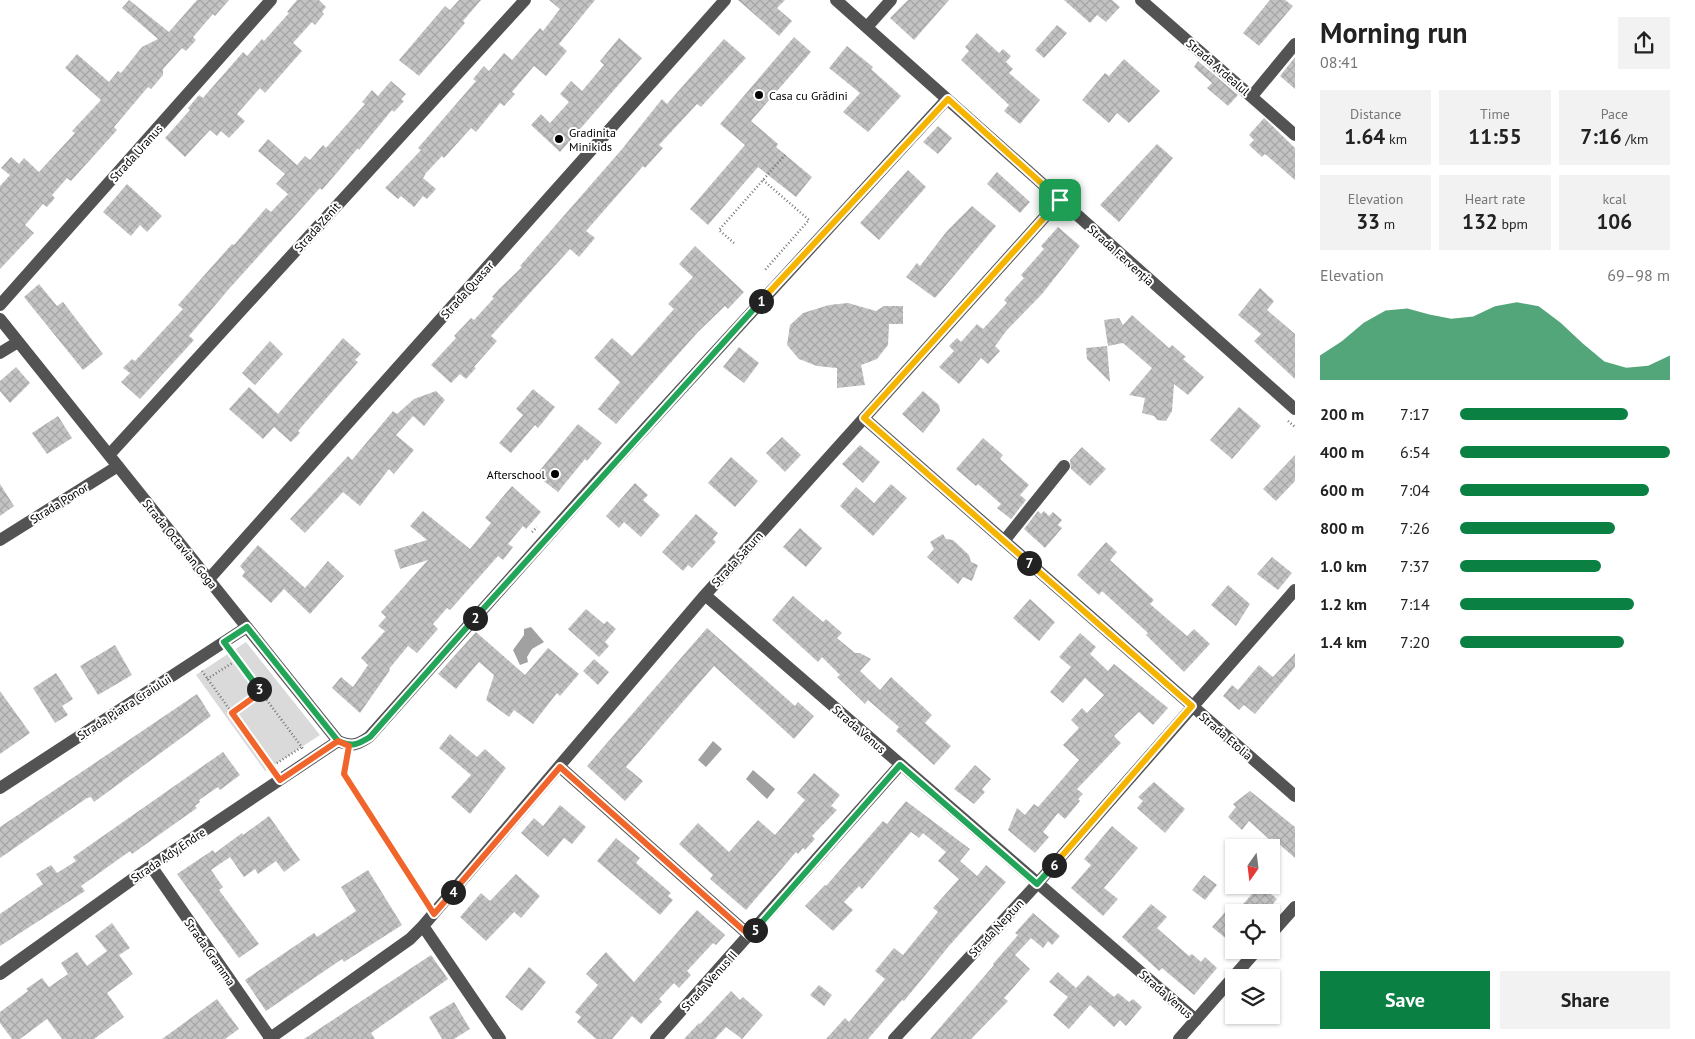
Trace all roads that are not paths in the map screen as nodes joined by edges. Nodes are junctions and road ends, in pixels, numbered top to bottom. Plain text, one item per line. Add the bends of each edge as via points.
1 (271, 0) edge
2 (525, 0) edge
3 (725, 0) edge
4 (836, 0) edge
5 (890, 0) edge
6 (1141, 0) edge
7 (867, 27) junction
8 (1295, 44) edge
9 (1252, 96) junction
10 (948, 99) junction
11 (1295, 135) edge
12 (1060, 200) junction
13 (0, 306) edge
14 (0, 319) edge
15 (18, 342) junction
16 (0, 353) edge
17 (1295, 409) edge
18 (864, 418) junction
19 (109, 455) junction
20 (118, 466) junction
21 (1064, 466) dead end
22 (0, 540) edge
23 (1004, 541) junction
24 (209, 579) junction
25 (1295, 590) edge
26 (705, 595) junction
27 (247, 627) junction
28 (1192, 706) junction
29 (344, 743) junction
30 (900, 765) junction
31 (560, 767) junction
32 (0, 788) edge
33 (1295, 796) edge
34 (151, 866) junction
35 (1037, 884) junction
36 (1295, 907) edge
37 (1280, 924) edge
38 (423, 926) junction
39 (750, 936) junction
40 (1249, 959) edge
41 (0, 974) edge
42 (1196, 1020) junction
43 (270, 1039) edge
44 (500, 1039) edge
45 (656, 1039) edge
46 (894, 1039) edge
47 (1179, 1039) edge

1 - 13 street, Strada Uranus
2 - 19 street, Strada Zenit
3 - 24 street, Strada Quasar
4 - 7 street, Strada Fervenția
5 - 7 street
6 - 9 street, Strada Ardealul
7 - 10 street, Strada Fervenția
8 - 9 street
9 - 11 street, Strada Ardealul
10 - 12 street, Strada Fervenția
10 - 29 street via 591,488 370,737 358,745
12 - 17 street, Strada Fervenția
12 - 18 street, Strada Saturn
14 - 15 street, Strada Octavian Goga
15 - 16 street
15 - 19 street, Strada Octavian Goga
18 - 23 street, Strada Etolia
18 - 26 street, Strada Saturn
19 - 20 street, Strada Octavian Goga
20 - 22 street, Strada Ponor
20 - 24 street, Strada Octavian Goga
21 - 23 street
23 - 28 street, Strada Etolia
24 - 27 street, Strada Octavian Goga
25 - 28 street, Strada Neptun
26 - 30 street, Strada Venus
26 - 31 street, Strada Saturn
27 - 29 street, Strada Octavian Goga
27 - 32 street, Strada Piatra Craiului
28 - 33 street, Strada Etolia
28 - 35 street, Strada Neptun
29 - 34 street, Strada Ady Endre via 311,759
30 - 35 street, Strada Venus
30 - 39 street, Strada Venus II
31 - 38 street, Strada Saturn
31 - 39 street
34 - 41 street, Strada Ady Endre
34 - 43 street, Strada Gramma
35 - 42 street, Strada Venus
35 - 46 street, Strada Neptun
36 - 37 street
38 - 43 street, Strada Gramma via 410,939
38 - 44 street
39 - 45 street, Strada Venus II
40 - 42 street
42 - 47 street

